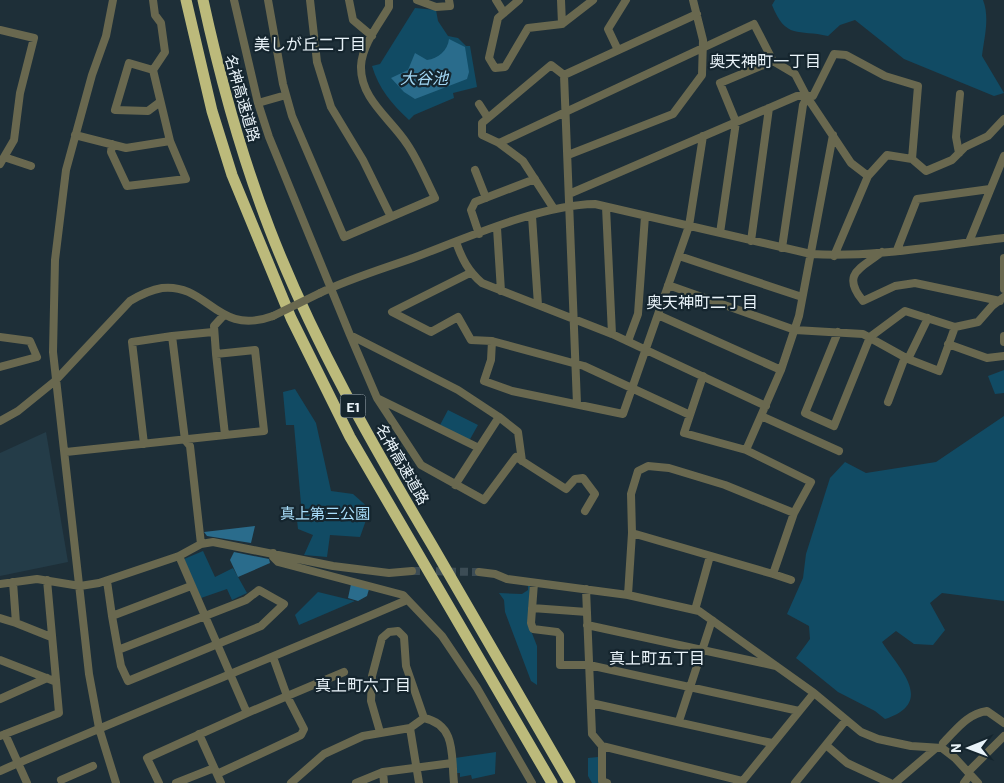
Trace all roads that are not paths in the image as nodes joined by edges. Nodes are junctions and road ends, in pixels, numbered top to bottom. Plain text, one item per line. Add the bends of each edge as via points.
1 (113, 0) edge
2 (153, 0) edge
3 (180, 0) edge
4 (186, 0) edge
5 (203, 0) edge
6 (210, 0) edge
7 (234, 0) edge
8 (268, 0) edge
9 (310, 0) edge
10 (349, 0) edge
11 (389, 0) edge
12 (417, 0) edge
13 (449, 0) edge
14 (496, 0) edge
15 (519, 0) edge
16 (561, 0) edge
17 (593, 0) edge
18 (626, 0) edge
19 (693, 0) edge
20 (504, 13) junction
21 (697, 14) junction
22 (562, 24) junction
23 (0, 30) edge
24 (372, 36) junction
25 (703, 47) junction
26 (618, 50) junction
27 (774, 61) junction
28 (153, 70) junction
29 (564, 74) junction
30 (960, 94) dead end
31 (286, 95) junction
32 (807, 97) junction
33 (160, 102) junction
34 (258, 103) junction
35 (478, 104) dead end
36 (769, 108) junction
37 (565, 111) junction
38 (488, 118) junction
39 (1004, 119) edge
40 (736, 122) junction
41 (75, 135) junction
42 (832, 135) junction
43 (703, 136) junction
44 (170, 141) junction
45 (499, 143) junction
46 (112, 144) junction
47 (959, 153) junction
48 (568, 155) junction
49 (1004, 156) edge
50 (912, 159) junction
51 (2, 161) edge
52 (31, 166) dead end
53 (475, 170) dead end
54 (868, 176) junction
55 (535, 179) junction
56 (990, 189) junction
57 (569, 194) junction
58 (486, 198) junction
59 (569, 206) junction
60 (606, 207) junction
61 (554, 209) junction
62 (391, 216) junction
63 (532, 216) junction
64 (645, 216) junction
65 (689, 226) junction
66 (252, 227) junction
67 (497, 228) junction
68 (271, 231) junction
69 (720, 233) junction
70 (479, 234) junction
71 (1004, 238) edge
72 (751, 241) junction
73 (456, 242) junction
74 (969, 242) junction
75 (782, 248) junction
76 (897, 250) junction
77 (883, 251) junction
78 (811, 254) junction
79 (679, 256) junction
80 (834, 256) junction
81 (1004, 258) edge
82 (470, 273) junction
83 (668, 285) junction
84 (330, 288) junction
85 (1004, 289) edge
86 (501, 291) junction
87 (802, 297) junction
88 (1002, 299) edge
89 (538, 305) junction
90 (224, 315) junction
91 (658, 316) junction
92 (928, 318) junction
93 (574, 320) junction
94 (955, 327) junction
95 (795, 330) junction
96 (213, 332) junction
97 (838, 332) junction
98 (612, 334) junction
99 (350, 335) junction
100 (172, 336) junction
101 (1004, 336) edge
102 (0, 337) edge
103 (870, 337) junction
104 (492, 340) junction
105 (628, 341) junction
106 (1004, 342) edge
107 (948, 344) junction
108 (646, 349) junction
109 (216, 354) junction
110 (1004, 356) edge
111 (907, 358) junction
112 (576, 364) junction
113 (0, 367) edge
114 (782, 370) junction
115 (703, 376) junction
116 (55, 381) junction
117 (632, 387) junction
118 (378, 398) junction
119 (888, 402) dead end
120 (577, 404) junction
121 (766, 406) junction
122 (690, 415) junction
123 (761, 416) junction
124 (498, 417) junction
125 (0, 421) edge
126 (225, 435) junction
127 (185, 440) junction
128 (144, 444) junction
129 (479, 448) junction
130 (746, 450) junction
131 (839, 451) dead end
132 (66, 452) junction
133 (522, 461) junction
134 (455, 485) junction
135 (585, 511) dead end
136 (794, 513) junction
137 (632, 533) junction
138 (201, 544) junction
139 (274, 553) junction
140 (179, 556) junction
141 (710, 556) junction
142 (412, 571) tunnel mouth
143 (479, 572) tunnel mouth
144 (773, 574) junction
145 (47, 580) junction
146 (790, 580) dead end
147 (107, 581) junction
148 (13, 582) junction
149 (534, 583) junction
150 (0, 584) edge
151 (80, 586) junction
152 (191, 586) junction
153 (586, 588) junction
154 (628, 595) junction
155 (407, 600) junction
156 (532, 608) junction
157 (695, 610) junction
158 (587, 612) junction
159 (204, 615) junction
160 (112, 616) junction
161 (0, 618) edge
162 (712, 620) junction
163 (16, 623) junction
164 (587, 625) junction
165 (51, 637) junction
166 (217, 644) junction
167 (118, 650) junction
168 (701, 651) junction
169 (273, 657) junction
170 (1, 661) edge
171 (589, 665) junction
172 (778, 666) junction
173 (344, 672) dead end
174 (231, 674) junction
175 (51, 679) junction
176 (690, 686) junction
177 (814, 693) junction
178 (287, 696) junction
179 (0, 699) edge
180 (591, 704) junction
181 (799, 711) junction
182 (247, 713) junction
183 (424, 718) junction
184 (846, 720) junction
185 (679, 722) junction
186 (1004, 723) edge
187 (99, 728) junction
188 (410, 728) junction
189 (380, 732) junction
190 (199, 734) junction
191 (2, 735) edge
192 (1004, 736) edge
193 (772, 743) junction
194 (826, 744) junction
195 (940, 745) junction
196 (602, 746) junction
197 (452, 763) junction
198 (18, 764) junction
199 (93, 766) dead end
200 (417, 768) junction
201 (0, 771) edge
202 (215, 771) junction
203 (383, 772) junction
204 (969, 773) junction
205 (59, 782) edge
206 (742, 782) edge
207 (26, 783) edge
208 (116, 783) edge
209 (159, 783) edge
210 (176, 783) edge
211 (221, 783) edge
212 (291, 783) edge
213 (356, 783) edge
214 (384, 783) edge
215 (419, 783) edge
216 (454, 783) edge
217 (532, 783) edge
218 (552, 783) edge
219 (570, 783) edge
220 (607, 783) edge
221 (795, 783) edge
222 (890, 783) edge
223 (895, 783) edge
224 (964, 783) edge
225 (978, 783) edge

1 - 41 street via 106,36
2 - 28 street via 165,52
3 - 66 highway via 206,112 228,175
4 - 66 highway, E1 via 212,111
5 - 68 highway, 名神高速道路 / E1 via 229,109
6 - 68 highway via 234,107
7 - 34 street
8 - 31 street
9 - 62 street via 317,62 330,107 363,160
10 - 24 street via 353,20
11 - 24 street via 389,7
12 - 13 street via 436,7 450,6
14 - 20 street
15 - 20 street
16 - 22 street
17 - 22 street
18 - 26 street via 608,29
19 - 21 street
20 - 22 street via 498,18 489,58 495,68 505,66 511,59 528,28
21 - 25 street
21 - 26 street
23 - 51 street via 34,38 20,93 14,140
24 - 62 street via 361,67 365,84 377,110 408,144 435,198
25 - 27 street via 754,24
25 - 37 street
25 - 48 street via 702,75 673,114
26 - 29 street
27 - 32 street via 795,74
27 - 40 street via 720,83
28 - 33 street
28 - 33 street via 129,63 115,110 148,111
29 - 37 street
29 - 38 street via 551,65
30 - 47 street via 956,137
31 - 34 street
31 - 62 street via 344,237
32 - 36 street via 797,96
32 - 42 street
32 - 50 street via 813,96 834,54 846,55 885,76 918,86
32 - 75 street via 803,105
33 - 44 street
34 - 84 street
35 - 38 street
36 - 40 street
36 - 72 street
37 - 45 street
37 - 48 street
38 - 45 street via 482,123 482,134
39 - 47 street via 988,136
40 - 43 street
40 - 69 street
41 - 46 street
41 - 116 street via 66,170 55,260
42 - 54 street via 851,163
42 - 78 street
43 - 57 street
43 - 65 street
44 - 46 street via 126,148
44 - 46 street via 186,179 127,186 111,152
45 - 55 street via 523,161
47 - 50 street via 952,160 926,171
48 - 57 street
49 - 56 street
50 - 54 street via 887,155
51 - 52 street
53 - 58 street
54 - 80 street
55 - 58 street
55 - 61 street
56 - 74 street
56 - 76 street via 917,199
57 - 59 street
58 - 70 street via 475,202 471,210
59 - 60 street via 596,204
59 - 61 street
59 - 93 street
60 - 64 street
60 - 98 street
61 - 63 street
63 - 67 street
63 - 89 street
64 - 65 street
64 - 105 street via 638,314
65 - 69 street
65 - 79 street
66 - 218 highway, E1 via 291,318 350,437
67 - 70 street
67 - 86 street
68 - 219 highway, 名神高速道路 / E1 via 314,330 364,427
69 - 72 street
70 - 73 street
71 - 74 street
72 - 75 street
73 - 82 street
73 - 84 street
74 - 76 street
75 - 78 street
76 - 77 street
77 - 80 street
77 - 88 street via 856,270 852,279 855,291 863,301 895,286 915,283
78 - 80 street
78 - 87 street
79 - 83 street
79 - 87 street
81 - 85 street
82 - 86 street via 482,283
82 - 104 street via 392,312 431,332 458,317 471,340
83 - 91 street
83 - 95 street
84 - 90 street, bridge via 256,322 241,322
84 - 99 street
86 - 89 street
87 - 95 street
88 - 94 street via 978,322
89 - 93 street
90 - 96 street
90 - 116 street via 204,300 178,289 148,292 130,301
91 - 108 street
91 - 114 street
92 - 94 street
92 - 103 street via 905,311
92 - 111 street
93 - 98 street
93 - 112 street
94 - 107 street
95 - 97 street
95 - 114 street
96 - 100 street
96 - 109 street
97 - 103 street
97 - 103 street via 804,413 834,426
98 - 105 street
99 - 118 street
99 - 124 street via 458,390
100 - 127 street
100 - 128 street via 132,342
101 - 106 street
102 - 113 street via 30,341 37,357
103 - 111 street
104 - 112 street
104 - 120 street via 491,360 484,380 512,391
105 - 108 street
107 - 110 street via 987,358
107 - 111 street via 939,371
108 - 115 street
108 - 117 street
109 - 126 street
109 - 126 street via 255,350 264,431
111 - 119 street
112 - 117 street
112 - 120 street
114 - 121 street
115 - 121 street
115 - 122 street
116 - 125 street
116 - 132 street
117 - 120 street via 623,414
117 - 122 street
118 - 129 street
118 - 134 street via 421,465
121 - 123 street
122 - 130 street via 684,433
123 - 130 street
123 - 131 street
124 - 129 street
124 - 133 street via 518,432
126 - 127 street
127 - 128 street
127 - 138 street via 190,446
128 - 132 street
129 - 134 street
130 - 136 street via 811,482
132 - 151 street
133 - 134 street via 516,457 484,500
133 - 135 street via 566,489 575,479 583,478 595,494
136 - 137 street via 726,485 669,468 648,466 638,470 631,494
136 - 144 street
137 - 141 street
137 - 154 street
138 - 139 street via 213,542
138 - 140 street
139 - 142 street via 332,566 389,573
139 - 155 street via 273,557 278,562 392,591
140 - 147 street
140 - 152 street
141 - 144 street
141 - 157 street
143 - 149 street
144 - 146 street
145 - 148 street
145 - 151 street
145 - 165 street
147 - 151 street
147 - 160 street
148 - 150 street
148 - 163 street
149 - 153 street
149 - 156 street
151 - 187 street via 89,674
152 - 159 street
152 - 160 street
153 - 154 street
153 - 158 street
154 - 157 street
155 - 169 street
155 - 217 street via 442,636
156 - 158 street
156 - 171 street via 533,629 557,632 560,636 560,666
157 - 162 street
158 - 164 street
159 - 166 street
159 - 166 street via 246,600 260,590 284,604 261,626
159 - 167 street
160 - 167 street
161 - 163 street
162 - 168 street
162 - 172 street
163 - 165 street
164 - 168 street
164 - 171 street
165 - 175 street
166 - 167 street via 128,681
166 - 174 street
168 - 172 street
168 - 176 street
169 - 174 street
169 - 178 street
170 - 175 street
171 - 176 street
171 - 180 street
172 - 177 street
173 - 178 street
174 - 182 street
174 - 187 street
175 - 179 street
175 - 191 street via 58,713
176 - 181 street
176 - 185 street
177 - 181 street
177 - 184 street
178 - 182 street
178 - 202 street via 304,729 301,735
180 - 185 street
180 - 196 street via 592,734
181 - 193 street
182 - 190 street
183 - 188 street
183 - 189 street via 406,666 404,637 398,631 388,632 382,638 372,676 371,701
183 - 197 street via 440,725 450,737
184 - 194 street
184 - 195 street via 860,732 878,739 911,746
185 - 193 street
186 - 195 street via 986,711 976,713
187 - 198 street
187 - 208 street
188 - 189 street
188 - 200 street
189 - 212 street via 324,754
190 - 202 street
190 - 209 street via 147,758
191 - 198 street
192 - 204 street
193 - 206 street
194 - 221 street
194 - 222 street via 847,763
195 - 204 street
195 - 223 street
196 - 206 street
196 - 220 street via 602,781
197 - 200 street
197 - 216 street
198 - 201 street
198 - 207 street
199 - 205 street
200 - 203 street
200 - 215 street
202 - 210 street
202 - 211 street
203 - 213 street
203 - 214 street
204 - 224 street
204 - 225 street

